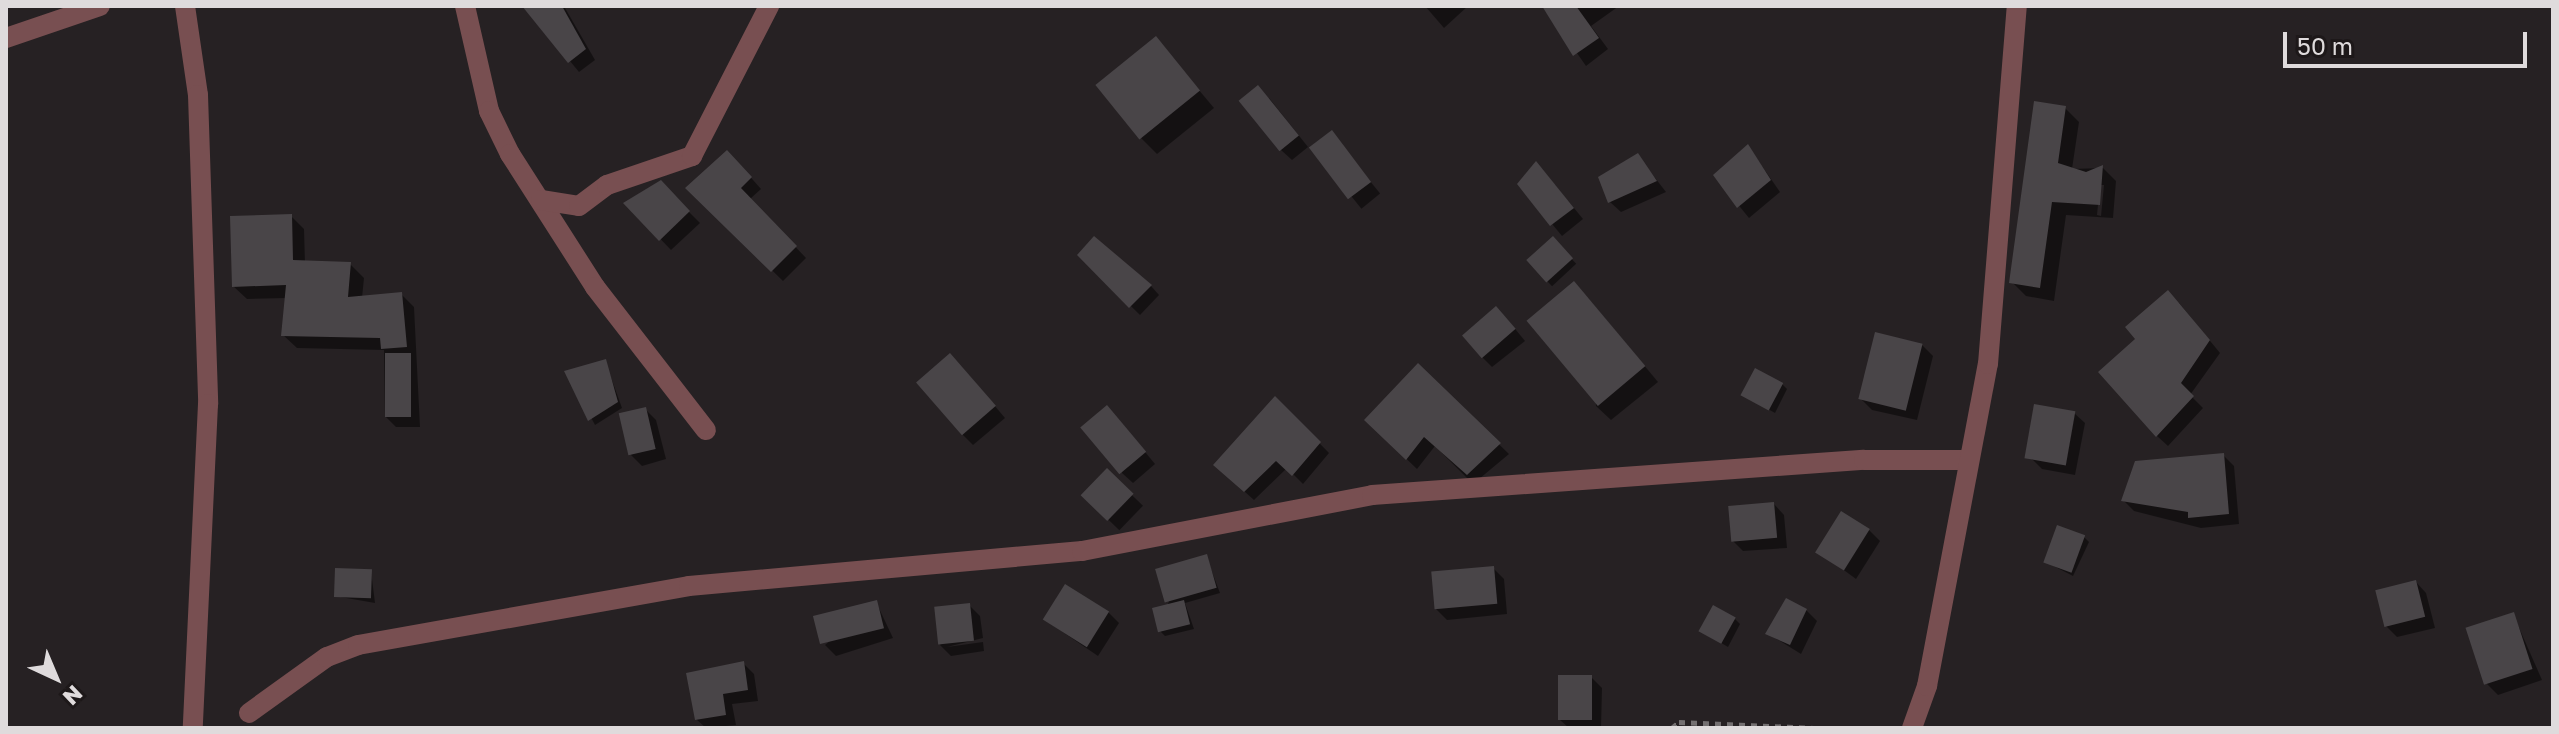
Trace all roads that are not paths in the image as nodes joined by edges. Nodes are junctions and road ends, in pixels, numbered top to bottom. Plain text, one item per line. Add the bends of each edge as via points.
1 (100, 6) edge
2 (185, 6) edge
3 (465, 6) edge
4 (769, 6) edge
5 (2017, 6) edge
6 (6, 38) edge
7 (541, 200) junction
8 (706, 430) dead end
9 (1967, 460) junction
10 (249, 713) dead end
11 (193, 728) edge
12 (1912, 728) edge

1 - 6 street
2 - 11 street via 198,95 208,404
3 - 7 street via 489,111
4 - 7 street via 692,156 607,185 579,206
5 - 9 street via 1988,364
7 - 8 street via 595,287
9 - 10 street via 1864,460 1372,495 1082,551 689,586 358,645 316,664
9 - 12 street via 1927,686

